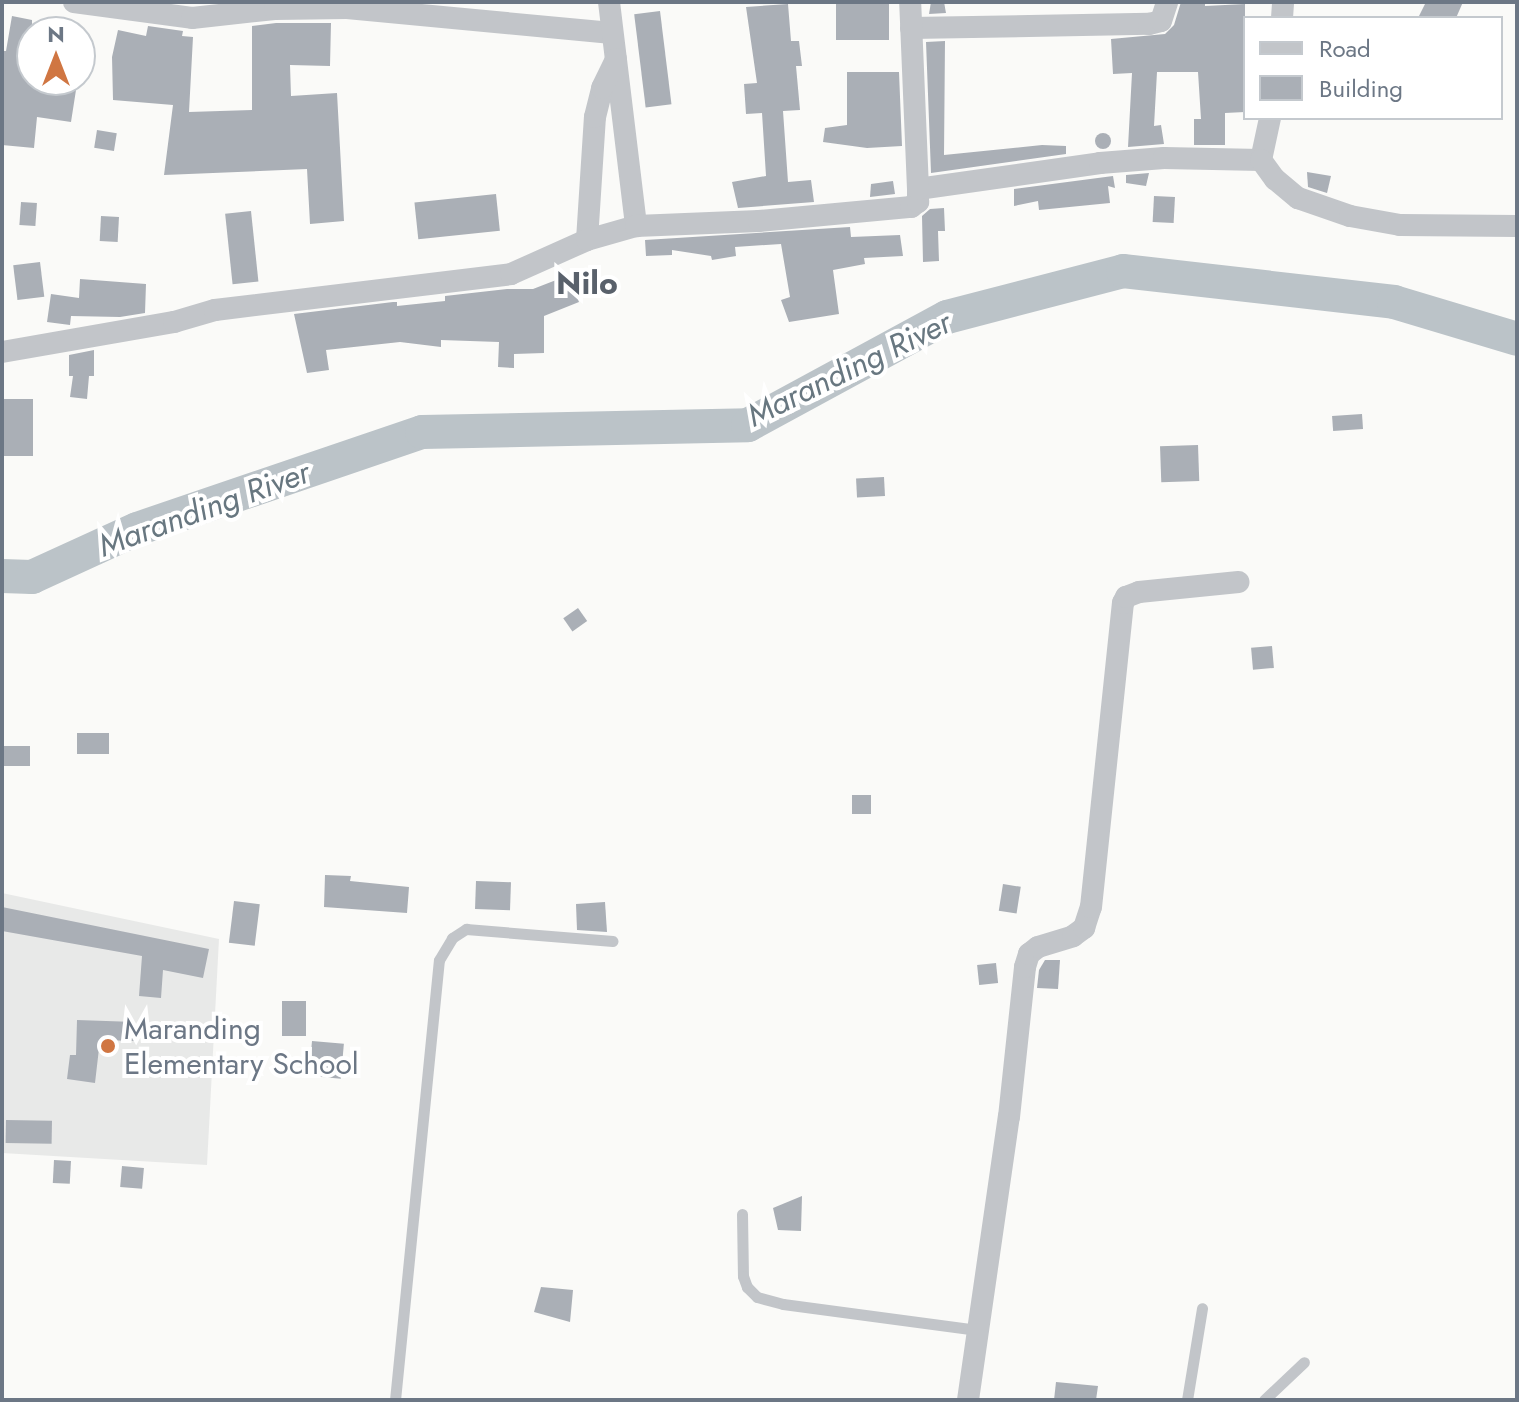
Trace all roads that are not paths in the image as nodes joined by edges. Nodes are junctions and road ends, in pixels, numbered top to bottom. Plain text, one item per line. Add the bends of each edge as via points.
1 (74, 2) edge
2 (609, 2) edge
3 (910, 2) edge
4 (1167, 2) edge
5 (911, 28) junction
6 (612, 33) junction
7 (616, 59) junction
8 (1270, 120) edge
9 (1261, 160) junction
10 (918, 189) junction
11 (636, 226) junction
12 (1517, 226) edge
13 (587, 240) junction
14 (2, 352) edge
15 (1239, 582) dead end
16 (613, 941) dead end
17 (742, 1214) dead end
18 (1202, 1308) dead end
19 (979, 1330) junction
20 (1304, 1362) dead end
21 (395, 1400) edge
22 (968, 1400) edge
23 (1187, 1400) edge
24 (1264, 1400) edge

1 - 6 street via 192,18 347,8
2 - 6 street
3 - 5 street
4 - 5 street via 1161,21 1149,24
5 - 10 street
6 - 7 street
7 - 11 street
7 - 13 street via 595,117
8 - 9 street
9 - 10 street via 1100,163
9 - 12 street via 1298,198 1350,216 1400,225
10 - 11 street via 918,202 904,210
11 - 13 street
13 - 14 street via 511,274 215,310
15 - 19 street via 1139,592 1123,603 1091,907 1084,928 1038,947 1025,967
16 - 21 lane via 466,929 452,938 439,960
17 - 19 lane via 743,1276 757,1297
18 - 23 lane
19 - 22 street
20 - 24 lane

